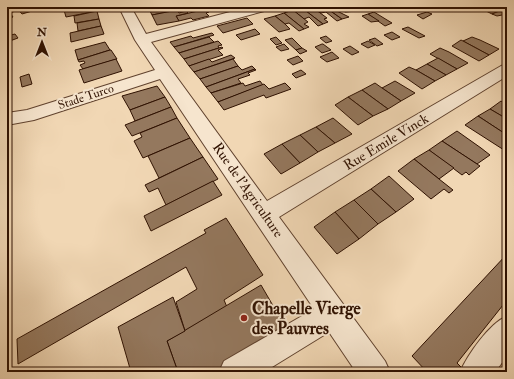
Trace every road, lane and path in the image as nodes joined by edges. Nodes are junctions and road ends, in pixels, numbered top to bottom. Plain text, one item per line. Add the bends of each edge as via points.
1 (125, 7) edge
2 (264, 7) edge
3 (142, 40) junction
4 (507, 69) edge
5 (164, 72) junction
6 (7, 119) edge
7 (265, 214) junction
8 (333, 314) junction
9 (507, 331) edge
10 (235, 372) edge
11 (374, 372) edge
12 (476, 372) edge

1 - 3 street, Rue de l'Agriculture
2 - 3 street
3 - 5 street, Rue de l'Agriculture
4 - 7 street, Rue Emile Vinck
5 - 6 street, Stade Turco via 28,116
5 - 7 street, Rue de l'Agriculture
7 - 8 street, Rue de l'Agriculture
8 - 10 street
8 - 11 street, Rue de l'Agriculture
9 - 12 street

